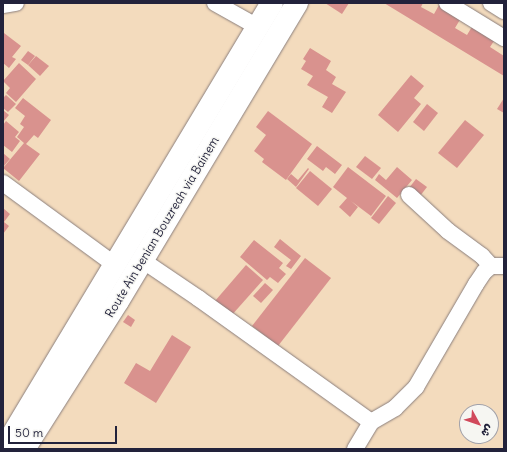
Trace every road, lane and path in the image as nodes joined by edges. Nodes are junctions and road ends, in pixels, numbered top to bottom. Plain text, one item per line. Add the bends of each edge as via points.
1 (16, 3) edge
2 (215, 3) edge
3 (272, 3) edge
4 (297, 3) edge
5 (447, 3) edge
6 (491, 3) edge
7 (3, 5) edge
8 (504, 11) edge
9 (258, 27) junction
10 (504, 38) edge
11 (3, 184) edge
12 (409, 195) dead end
13 (142, 260) junction
14 (115, 265) junction
15 (498, 266) edge
16 (371, 422) junction
17 (4, 449) edge
18 (24, 449) edge
19 (355, 449) edge

1 - 7 street
2 - 9 street
3 - 9 main road, Route Ain benian Bouzreah via Bainem
4 - 13 main road, Route Ain benian Bouzreah via Bainem
5 - 10 street
6 - 8 street
9 - 14 main road, Route Ain benian Bouzreah via Bainem
11 - 14 street
12 - 15 street via 448,231
13 - 16 street
13 - 18 main road, Route Ain benian Bouzreah via Bainem
14 - 17 main road, Route Ain benian Bouzreah via Bainem
15 - 16 street via 484,272 416,387 395,408
16 - 19 street

